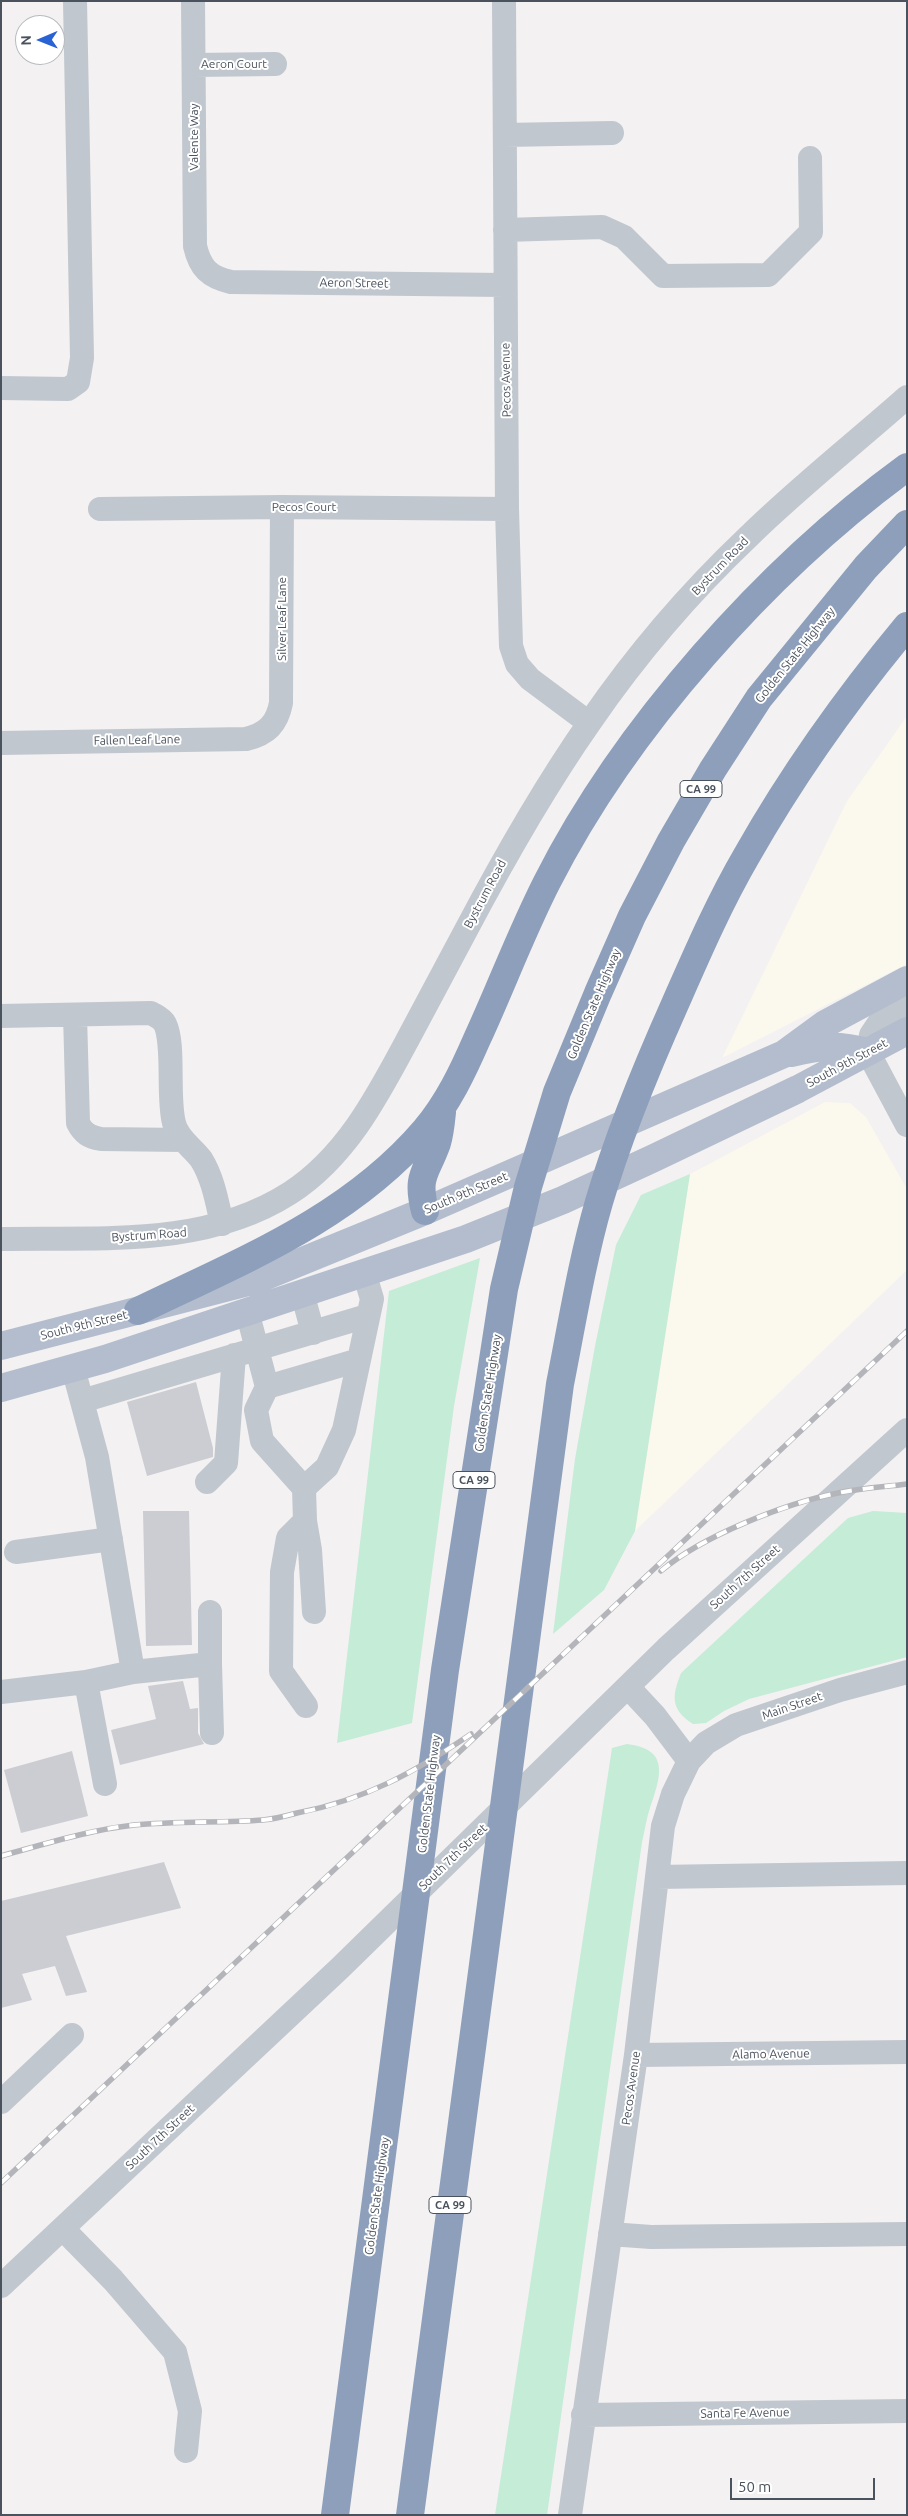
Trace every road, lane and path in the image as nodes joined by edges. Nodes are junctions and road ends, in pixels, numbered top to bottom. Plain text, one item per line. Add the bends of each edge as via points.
1 (76, 1) edge
2 (193, 1) edge
3 (504, 1) edge
4 (275, 64) dead end
5 (194, 65) junction
6 (612, 134) dead end
7 (505, 135) junction
8 (810, 158) dead end
9 (505, 230) junction
10 (205, 271) joint
11 (505, 285) junction
12 (1, 388) edge
13 (907, 397) edge
14 (907, 467) edge
15 (282, 507) junction
16 (100, 509) dead end
17 (507, 509) junction
18 (907, 524) edge
19 (907, 626) edge
20 (589, 723) junction
21 (271, 728) joint
22 (1, 743) edge
23 (907, 980) edge
24 (907, 1008) edge
25 (75, 1015) junction
26 (1, 1016) edge
27 (907, 1031) edge
28 (868, 1052) junction
29 (784, 1054) junction
30 (443, 1108) junction
31 (907, 1125) edge
32 (183, 1140) junction
33 (425, 1211) junction
34 (222, 1224) junction
35 (466, 1238) junction
36 (1, 1239) edge
37 (364, 1272) junction
38 (302, 1292) junction
39 (247, 1311) junction
40 (138, 1312) junction
41 (367, 1316) junction
42 (313, 1333) junction
43 (1, 1346) edge
44 (257, 1349) junction
45 (234, 1355) junction
46 (359, 1360) junction
47 (73, 1368) junction
48 (267, 1387) junction
49 (1, 1388) edge
50 (82, 1401) junction
51 (907, 1430) edge
52 (207, 1482) dead end
53 (304, 1488) junction
54 (305, 1521) junction
55 (111, 1539) junction
56 (16, 1552) dead end
57 (210, 1612) dead end
58 (314, 1612) dead end
59 (210, 1664) junction
60 (133, 1672) junction
61 (907, 1672) edge
62 (86, 1682) junction
63 (628, 1687) junction
64 (1, 1692) edge
65 (306, 1706) dead end
66 (212, 1733) dead end
67 (689, 1761) junction
68 (105, 1784) dead end
69 (907, 1873) edge
70 (657, 1877) junction
71 (72, 2036) dead end
72 (907, 2052) edge
73 (636, 2055) junction
74 (1, 2102) edge
75 (63, 2228) junction
76 (610, 2234) junction
77 (907, 2234) edge
78 (1, 2286) edge
79 (907, 2411) edge
80 (583, 2415) junction
81 (186, 2451) dead end
82 (334, 2515) edge
83 (410, 2515) edge
84 (570, 2515) edge

1 - 12 street via 82,358 78,382 68,389
2 - 5 street, Valente Way
3 - 7 street, Pecos Avenue
4 - 5 street, Aeron Court
5 - 10 street, Valente Way via 195,246 198,261
6 - 7 street
7 - 9 street, Pecos Avenue
8 - 9 street via 811,232 768,275 663,276 624,237 602,227
9 - 11 street, Pecos Avenue
10 - 11 street, Aeron Street via 231,282
11 - 17 street, Pecos Avenue
13 - 20 street, Bystrum Road via 802,487 706,579 626,670
14 - 30 highway via 802,554 745,611 659,710 622,760 533,908 464,1068
15 - 16 street, Pecos Court
15 - 17 street, Pecos Court
15 - 21 street, Silver Leaf Lane via 281,703
17 - 20 street, Pecos Avenue via 511,646 517,664 541,688
18 - 82 highway, Golden State Highway / CA 99 via 866,567 759,698 671,841 632,916 557,1092 528,1187 504,1289 445,1670
19 - 83 highway, CA 99 via 834,718 746,856 653,1053 616,1146 586,1255 560,1384
20 - 34 street, Bystrum Road via 540,796 502,862 374,1104 346,1142 292,1192 256,1212
21 - 22 street, Fallen Leaf Lane via 246,739
23 - 29 main road, South 9th Street via 825,1024
24 - 28 street via 879,1023
25 - 26 street
25 - 32 street via 151,1013 161,1018 166,1025 169,1042 174,1124
25 - 32 street via 78,1123 82,1131 92,1138 101,1139
27 - 28 main road, South 9th Street
28 - 29 main road via 844,1046 824,1046
28 - 31 street
28 - 35 main road, South 9th Street via 654,1158 563,1200
29 - 33 main road, South 9th Street
30 - 33 highway via 437,1142 422,1174 420,1191
30 - 40 highway via 389,1168 344,1205 310,1227
32 - 34 street via 201,1160 211,1181
33 - 35 main road via 450,1235
33 - 40 main road, South 9th Street via 256,1280
34 - 36 street, Bystrum Road via 186,1233 142,1237
35 - 37 main road, South 9th Street
37 - 38 main road, South 9th Street
37 - 41 street via 372,1299
38 - 39 main road, South 9th Street
38 - 42 street
39 - 44 street
39 - 47 main road, South 9th Street
40 - 43 main road, South 9th Street
41 - 42 street
41 - 46 street
42 - 44 street
44 - 45 street
44 - 48 street
45 - 50 street
45 - 52 street via 226,1463
46 - 48 street
46 - 53 street via 344,1430 328,1467
47 - 49 main road, South 9th Street
47 - 50 street
48 - 53 street via 256,1410 262,1441
50 - 55 street via 97,1456
51 - 63 street, South 7th Street
53 - 54 street
54 - 58 street
54 - 65 street via 288,1538 282,1572 281,1671
55 - 56 street
55 - 60 street
57 - 59 street
59 - 60 street
59 - 66 street
60 - 62 street
61 - 67 street, Main Street via 840,1690 736,1725 706,1743
62 - 64 street
62 - 68 street
63 - 67 street
63 - 75 street, South 7th Street via 340,1968
67 - 70 street, Pecos Avenue via 673,1794 663,1826
69 - 70 street
70 - 73 street, Pecos Avenue
71 - 74 street
72 - 73 street, Alamo Avenue
73 - 76 street, Pecos Avenue
75 - 78 street, South 7th Street
75 - 81 street via 175,2352 190,2411
76 - 77 street via 651,2237
76 - 80 street, Pecos Avenue
79 - 80 street, Santa Fe Avenue
80 - 84 street, Pecos Avenue

